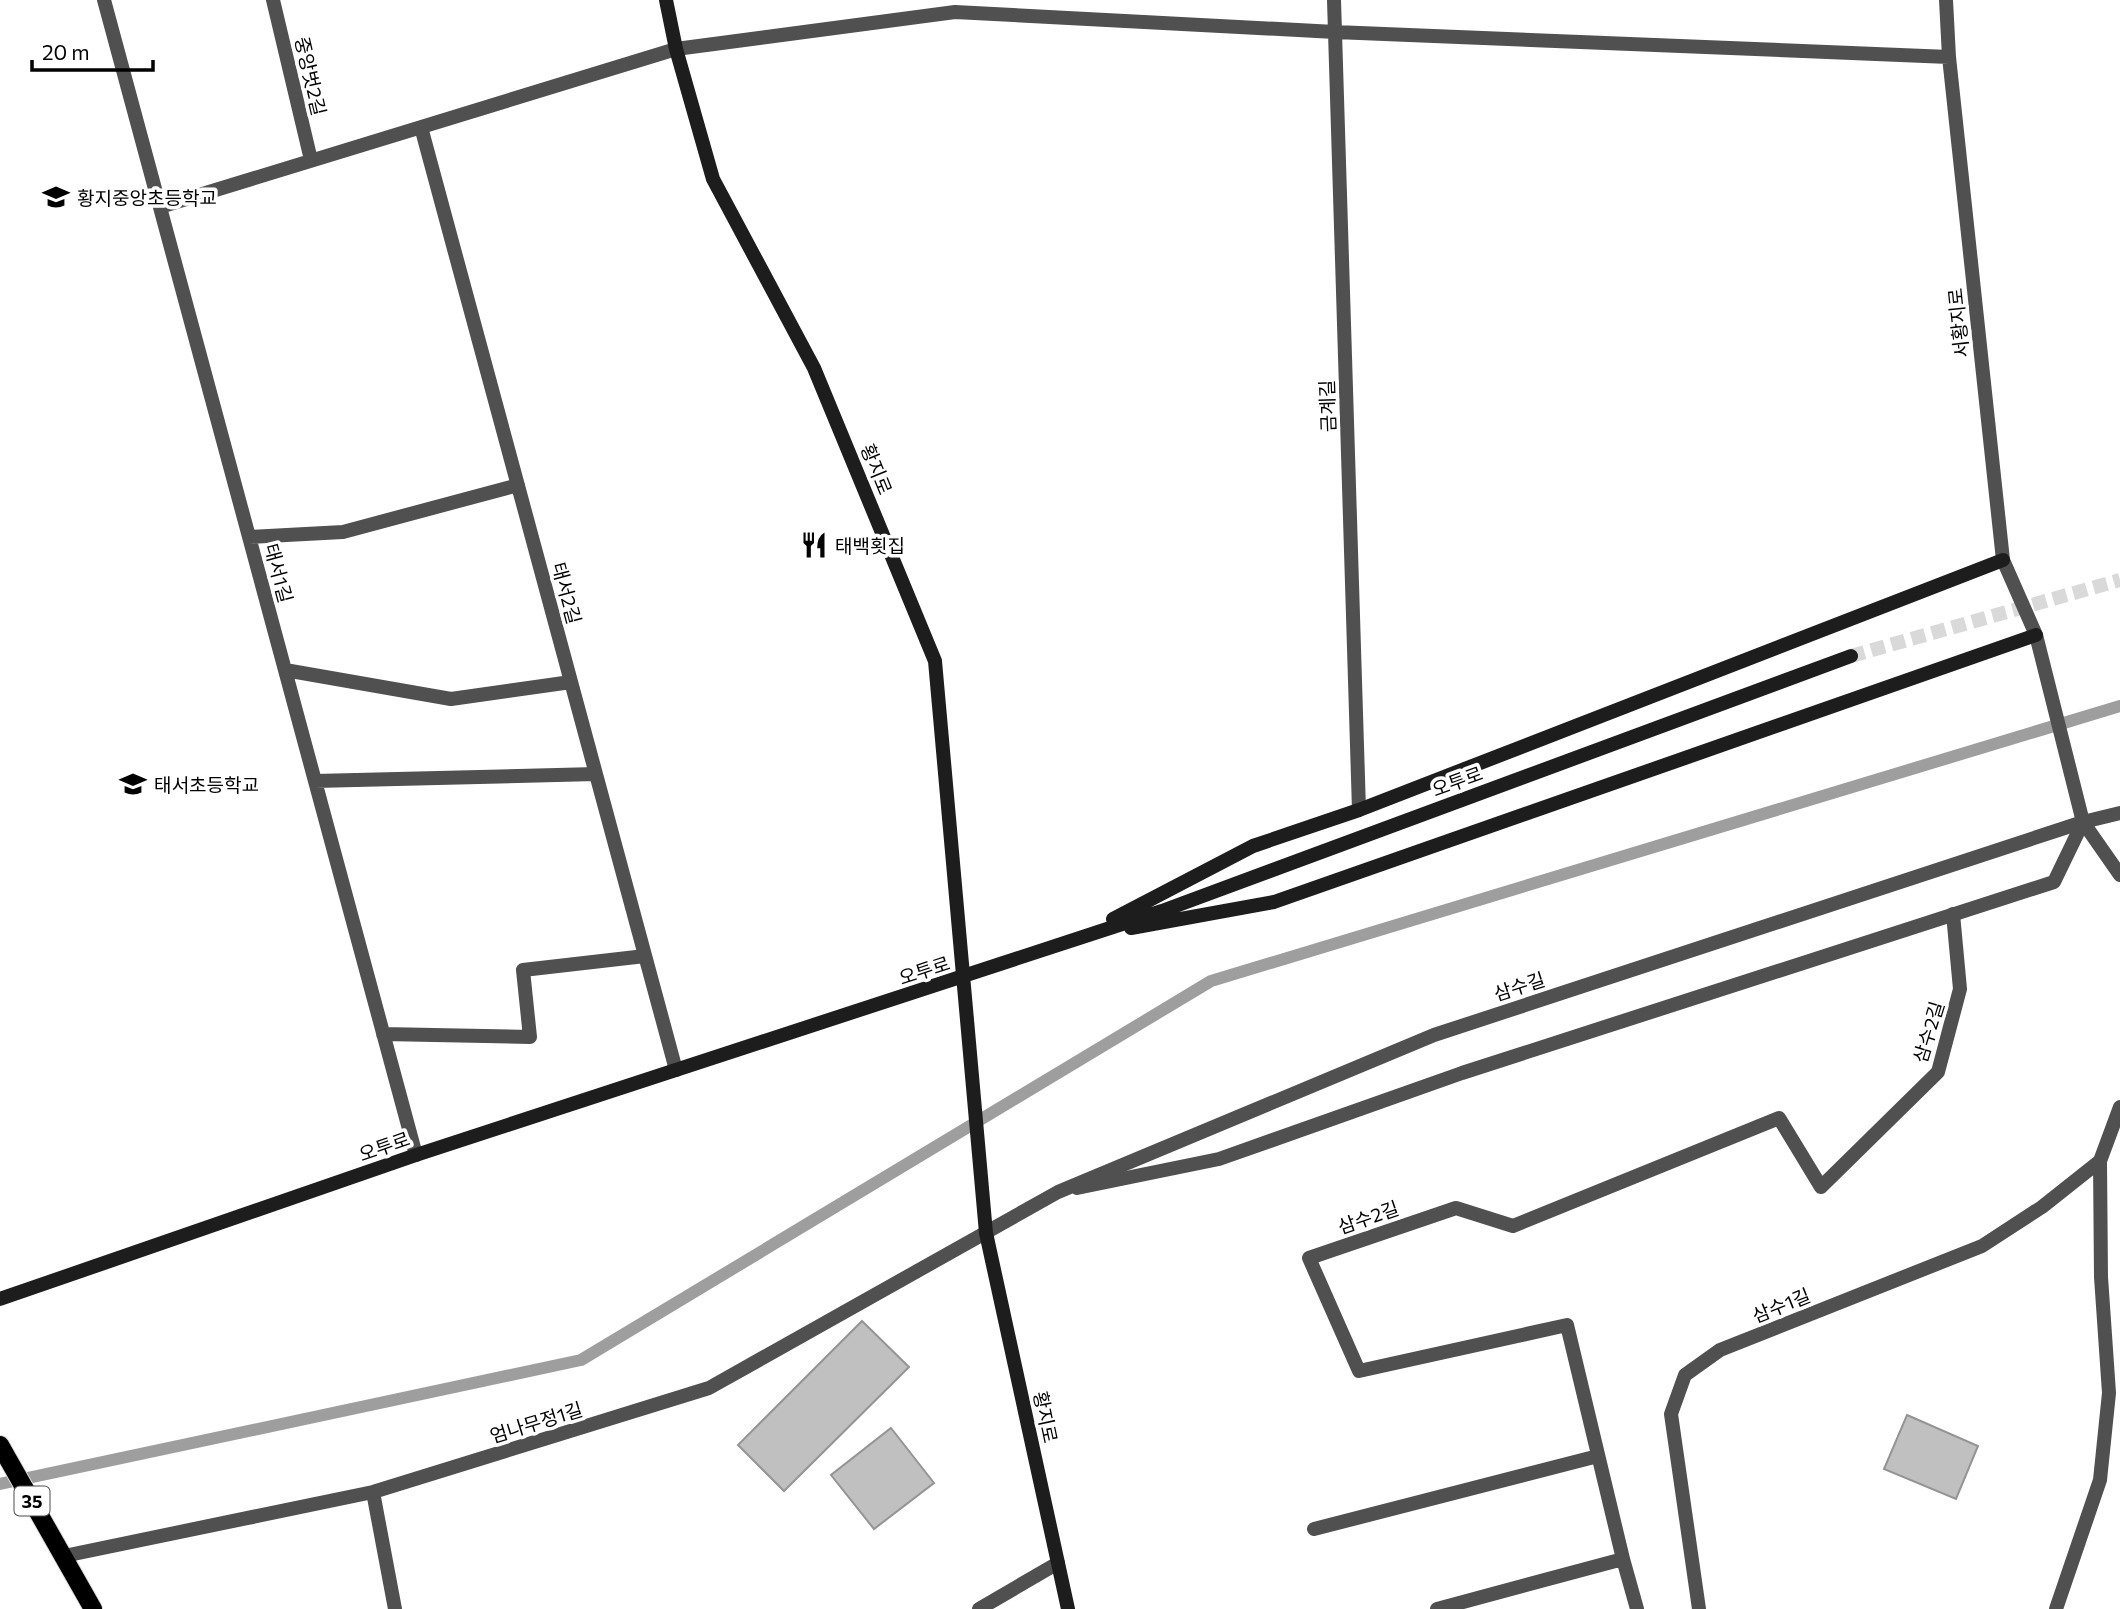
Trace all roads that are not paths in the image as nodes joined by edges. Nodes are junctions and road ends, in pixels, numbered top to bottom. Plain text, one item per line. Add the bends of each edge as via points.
1 (104, 0) edge
2 (274, 0) edge
3 (666, 0) edge
4 (1334, 0) edge
5 (1946, 0) edge
6 (955, 6) edge
7 (1335, 32) junction
8 (676, 49) junction
9 (1948, 57) junction
10 (421, 127) junction
11 (311, 160) junction
12 (160, 207) junction
13 (518, 485) junction
14 (249, 537) junction
15 (2003, 560) junction
16 (2036, 635) junction
17 (1852, 656) tunnel mouth
18 (285, 670) junction
19 (571, 682) junction
20 (596, 775) junction
21 (315, 780) junction
22 (1359, 810) junction
23 (2120, 813) edge
24 (2082, 822) junction
25 (2120, 874) edge
26 (1953, 914) junction
27 (1078, 938) junction
28 (645, 956) junction
29 (964, 977) junction
30 (383, 1034) junction
31 (676, 1070) junction
32 (2120, 1107) edge
33 (416, 1155) junction
34 (2100, 1161) junction
35 (1058, 1192) junction
36 (986, 1233) junction
37 (0, 1299) edge
38 (0, 1445) edge
39 (1598, 1456) junction
40 (373, 1492) junction
41 (1314, 1529) dead end
42 (64, 1556) junction
43 (1623, 1559) junction
44 (1058, 1563) junction
45 (93, 1609) edge
46 (395, 1609) edge
47 (979, 1609) edge
48 (1068, 1609) edge
49 (1437, 1609) edge
50 (1637, 1609) edge
51 (1699, 1609) edge
52 (2056, 1609) edge

1 - 12 street, 태서1길
2 - 11 street, 중앙벗2길
3 - 8 street, 황지로
4 - 7 street, 금계길
5 - 9 street, 서황지로
6 - 7 street
6 - 8 street
7 - 9 street
7 - 22 street, 금계길
8 - 10 street
8 - 29 street, 황지로 via 713,179 814,368 935,661
9 - 15 street, 서황지로
10 - 11 street
10 - 13 street, 태서2길
11 - 12 street
12 - 14 street, 태서1길
13 - 14 street via 343,531
13 - 19 street, 태서2길
14 - 18 street, 태서1길
15 - 16 street, 서황지로
15 - 22 street
16 - 24 street, 서황지로
16 - 27 street via 1275,902
17 - 27 street, 오투로
18 - 19 street via 451,699
18 - 21 street, 태서1길
19 - 20 street, 태서2길
20 - 21 street
20 - 28 street, 태서2길
21 - 30 street, 태서1길
22 - 27 street via 1253,846
23 - 24 street, 삼수길
24 - 25 street
24 - 26 street via 2054,882
24 - 35 street, 삼수길 via 1434,1034
26 - 35 street via 1462,1073 1219,1159
26 - 39 street, 삼수2길 via 1960,989 1938,1072 1821,1187 1779,1118 1513,1226 1456,1208 1308,1258 1359,1371 1567,1325
27 - 29 street, 오투로
28 - 30 street via 523,970 530,1037
28 - 31 street, 태서2길
29 - 31 street, 오투로
29 - 36 street, 황지로
30 - 33 street, 태서1길
31 - 33 street, 오투로
32 - 34 street
33 - 37 street, 오투로
34 - 51 street, 삼수1길 via 1982,1246 1720,1350 1685,1375 1671,1414
34 - 52 street via 2108,1405 2100,1480
35 - 36 street, 삼수길
36 - 40 street, 엄나무정1길 via 709,1388
36 - 44 street, 황지로
38 - 42 main road, 35
39 - 41 street
39 - 43 street, 삼수2길
40 - 42 street, 엄나무정1길
40 - 46 street
42 - 45 main road, 35
43 - 49 street
43 - 50 street, 삼수2길
44 - 47 street
44 - 48 street, 황지로

